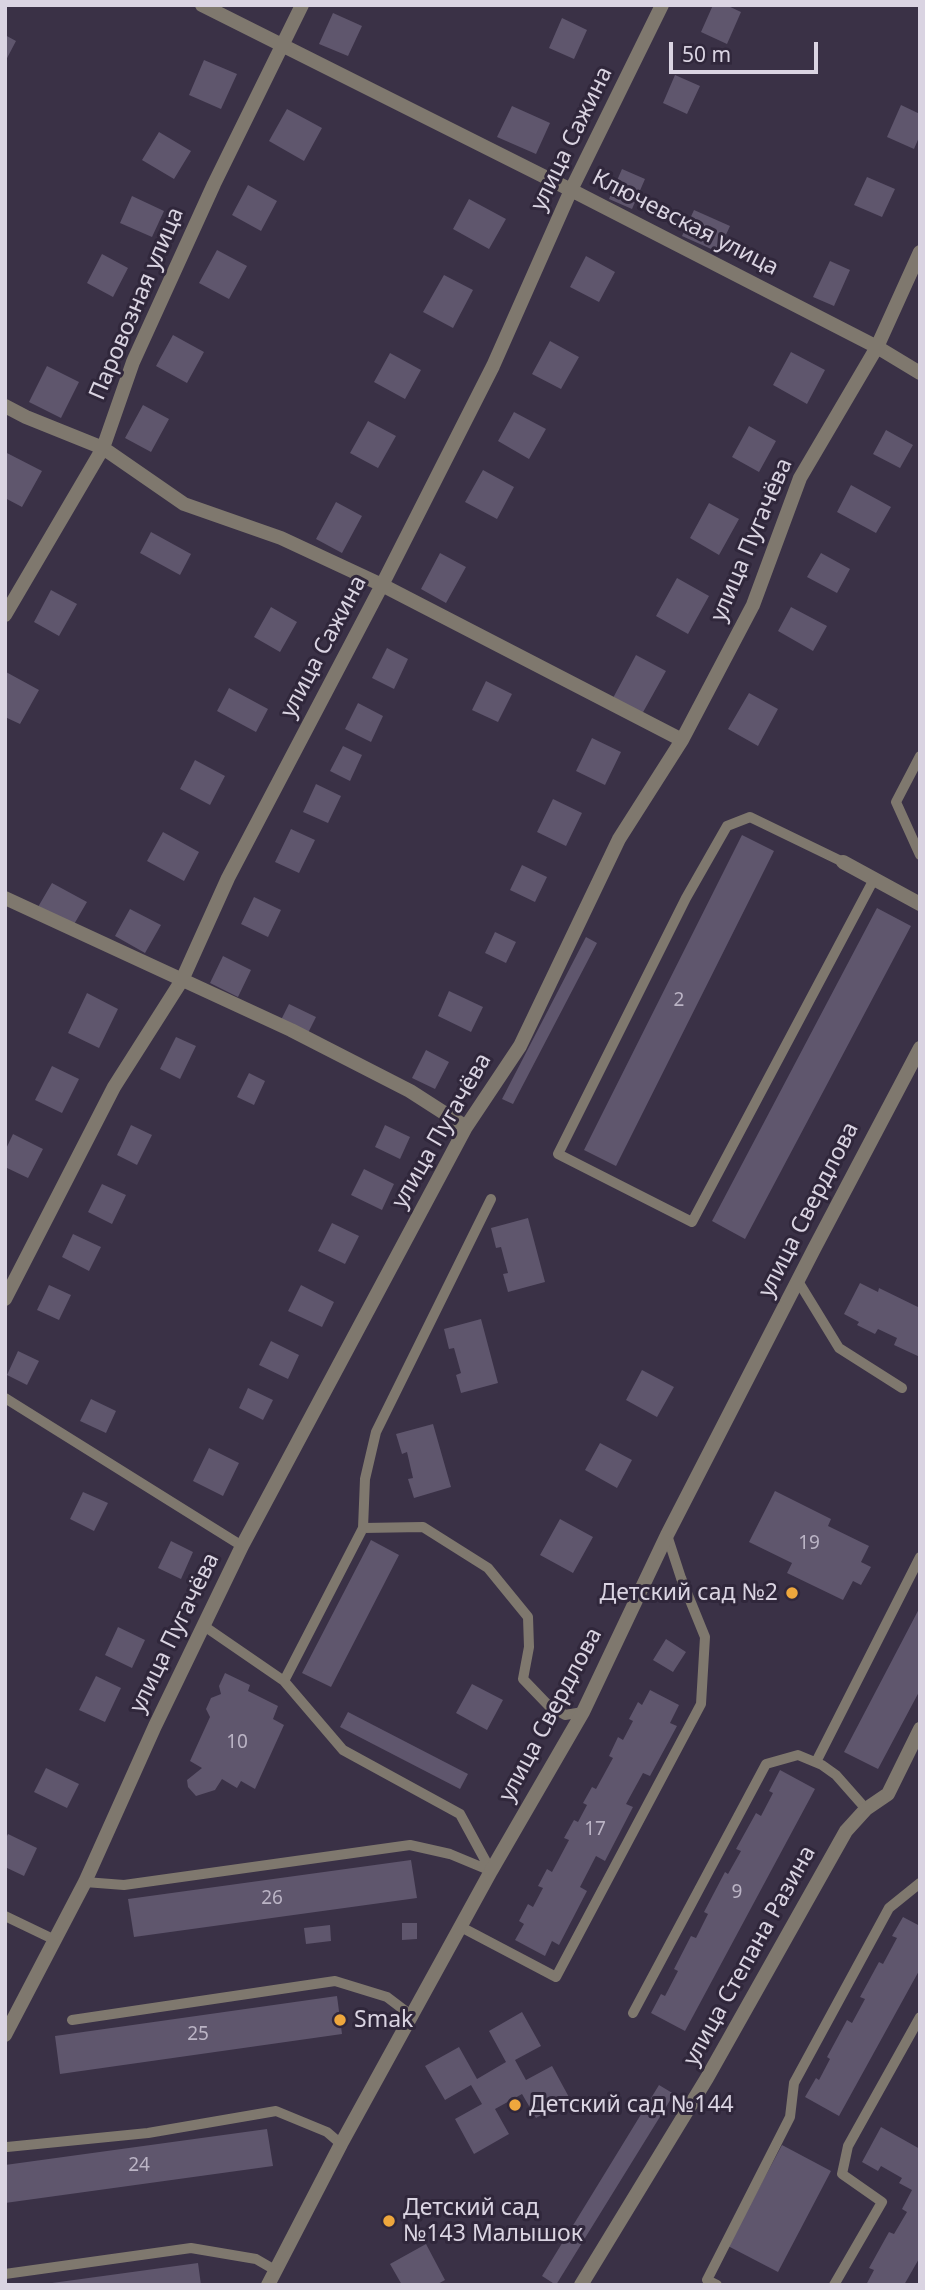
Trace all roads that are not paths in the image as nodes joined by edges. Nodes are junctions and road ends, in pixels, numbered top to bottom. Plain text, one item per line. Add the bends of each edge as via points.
1 (202, 5) edge
2 (302, 5) edge
3 (662, 5) edge
4 (282, 46) junction
5 (571, 190) junction
6 (920, 252) edge
7 (877, 347) junction
8 (920, 373) edge
9 (5, 406) edge
10 (103, 448) junction
11 (382, 585) junction
12 (5, 615) edge
13 (681, 740) junction
14 (920, 756) edge
15 (920, 855) edge
16 (843, 862) joint
17 (874, 879) junction
18 (5, 898) edge
19 (920, 904) edge
20 (182, 980) junction
21 (920, 1048) edge
22 (466, 1127) junction
23 (491, 1199) dead end
24 (797, 1281) junction
25 (5, 1299) edge
26 (902, 1388) dead end
27 (5, 1398) edge
28 (363, 1528) junction
29 (667, 1535) junction
30 (242, 1546) junction
31 (920, 1557) edge
32 (204, 1626) junction
33 (284, 1681) junction
34 (583, 1712) junction
35 (920, 1729) edge
36 (816, 1762) junction
37 (866, 1809) junction
38 (491, 1871) junction
39 (85, 1882) junction
40 (920, 1883) edge
41 (5, 1916) edge
42 (461, 1927) junction
43 (54, 1940) junction
44 (633, 2013) dead end
45 (412, 2016) junction
46 (920, 2017) edge
47 (72, 2020) dead end
48 (5, 2035) edge
49 (341, 2144) junction
50 (6, 2147) edge
51 (275, 2270) junction
52 (5, 2274) edge
53 (268, 2285) edge
54 (581, 2285) edge
55 (717, 2285) edge
56 (834, 2285) edge

1 - 4 street, Ключевская улица
2 - 4 street, Паровозная улица
3 - 5 street, улица Сажина
4 - 5 street, Ключевская улица
4 - 10 street, Паровозная улица via 133,362
5 - 7 street, Ключевская улица
5 - 11 street, улица Сажина via 493,366
6 - 7 street, улица Пугачёва
7 - 8 street, Ключевская улица
7 - 13 street, улица Пугачёва via 800,478 753,605
9 - 10 street
10 - 11 street via 184,504 281,538
10 - 12 street, Паровозная улица
11 - 13 street
11 - 20 street, улица Сажина via 228,878
13 - 22 street, улица Пугачёва via 619,839 520,1046
14 - 15 lane via 896,802
16 - 17 street
16 - 17 lane via 750,817 727,826 558,1154 692,1223
17 - 19 street
18 - 20 street
20 - 22 street via 410,1091
20 - 25 street, улица Сажина via 114,1087
21 - 24 street, улица Свердлова
22 - 30 street, улица Пугачёва
23 - 28 lane via 376,1432 365,1479
24 - 26 lane via 839,1348
24 - 29 street, улица Свердлова
27 - 30 lane
28 - 33 lane
28 - 34 lane via 423,1527 488,1568 528,1617 523,1679 549,1706 565,1714
29 - 34 street, улица Свердлова
29 - 42 lane via 705,1637 701,1704 556,1977
30 - 32 street, улица Пугачёва
31 - 36 lane
32 - 33 lane
32 - 39 street, улица Пугачёва
33 - 38 lane via 343,1750 460,1814
34 - 38 street, улица Свердлова
35 - 37 street, улица Степана Разина via 888,1794
36 - 37 lane via 836,1775
36 - 44 lane via 798,1755 766,1764
37 - 54 street, улица Степана Разина via 846,1831 707,2078
38 - 39 lane via 450,1854 410,1845 124,1885
38 - 42 street, улица Свердлова
39 - 43 street, улица Пугачёва
40 - 55 lane via 889,1908 794,2083 790,2117 707,2280
41 - 43 lane
42 - 45 street, улица Свердлова
43 - 48 street, улица Пугачёва
45 - 47 lane via 387,1997 335,1980
45 - 49 street, улица Свердлова
46 - 56 lane via 848,2146 842,2174 882,2202
49 - 50 lane via 327,2132 276,2111 148,2133
49 - 51 street, улица Свердлова
51 - 52 lane via 256,2259 191,2248
51 - 53 street, улица Свердлова

